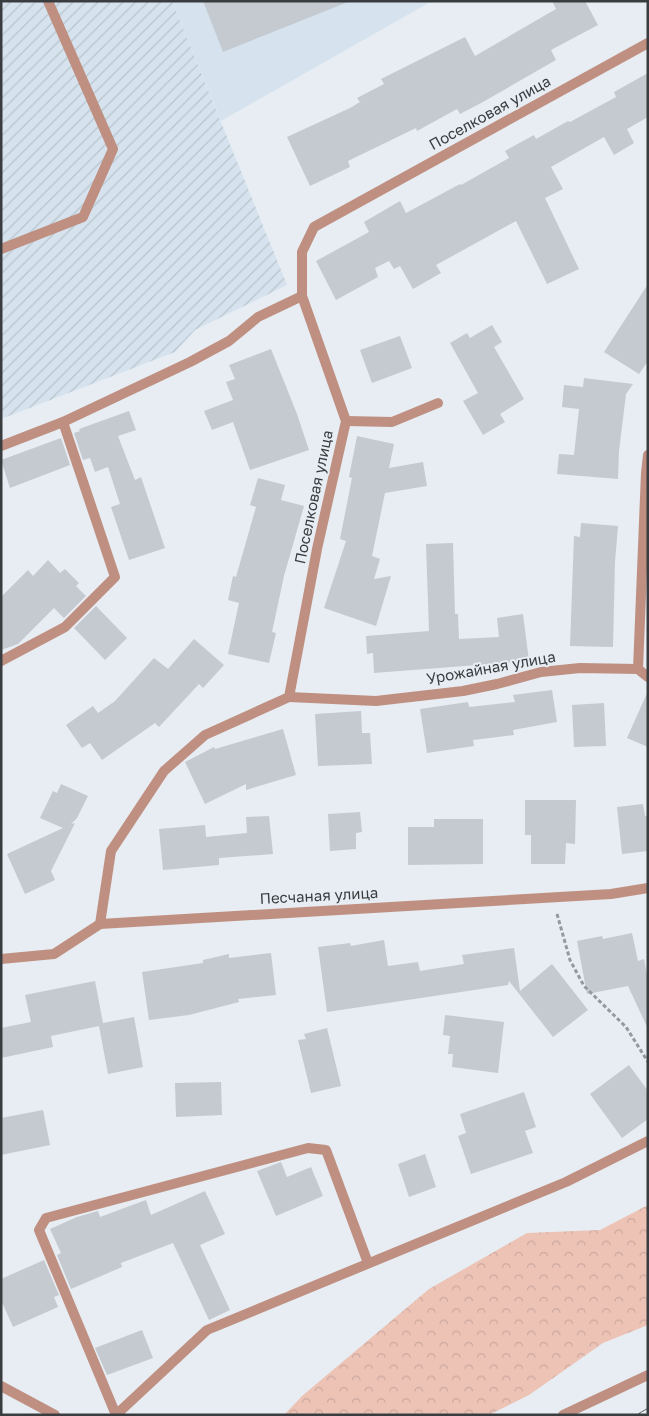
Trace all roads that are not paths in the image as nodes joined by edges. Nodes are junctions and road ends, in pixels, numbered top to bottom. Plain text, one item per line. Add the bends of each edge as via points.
1 (48, 1) edge
2 (648, 43) edge
3 (1, 249) edge
4 (302, 296) junction
5 (438, 403) dead end
6 (346, 421) junction
7 (63, 422) junction
8 (1, 446) edge
9 (648, 455) edge
10 (1, 661) edge
11 (638, 669) junction
12 (648, 676) edge
13 (289, 697) junction
14 (648, 888) edge
15 (100, 924) junction
16 (1, 959) edge
17 (648, 1141) edge
18 (368, 1263) junction
19 (648, 1375) edge
20 (1, 1386) edge
21 (55, 1415) edge
22 (116, 1415) edge
23 (563, 1415) edge

1 - 3 street via 113,149 83,217
2 - 4 street, Поселковая улица via 314,227 302,252
4 - 6 street, Поселковая улица
4 - 7 street via 258,317 229,340 198,357
5 - 6 street via 392,422
6 - 13 street, Поселковая улица
7 - 8 street
7 - 10 street via 115,577 65,627
9 - 11 street
11 - 12 street
11 - 13 street, Урожайная улица via 580,668 541,672 463,691 376,701
13 - 15 street via 206,735 164,771 111,851
14 - 15 street, Песчаная улица via 610,894
15 - 16 street, Песчаная улица via 54,954
17 - 18 street via 566,1182
18 - 22 street via 206,1330
18 - 22 street via 326,1150 308,1148 46,1218 39,1230
19 - 23 street
20 - 21 street

